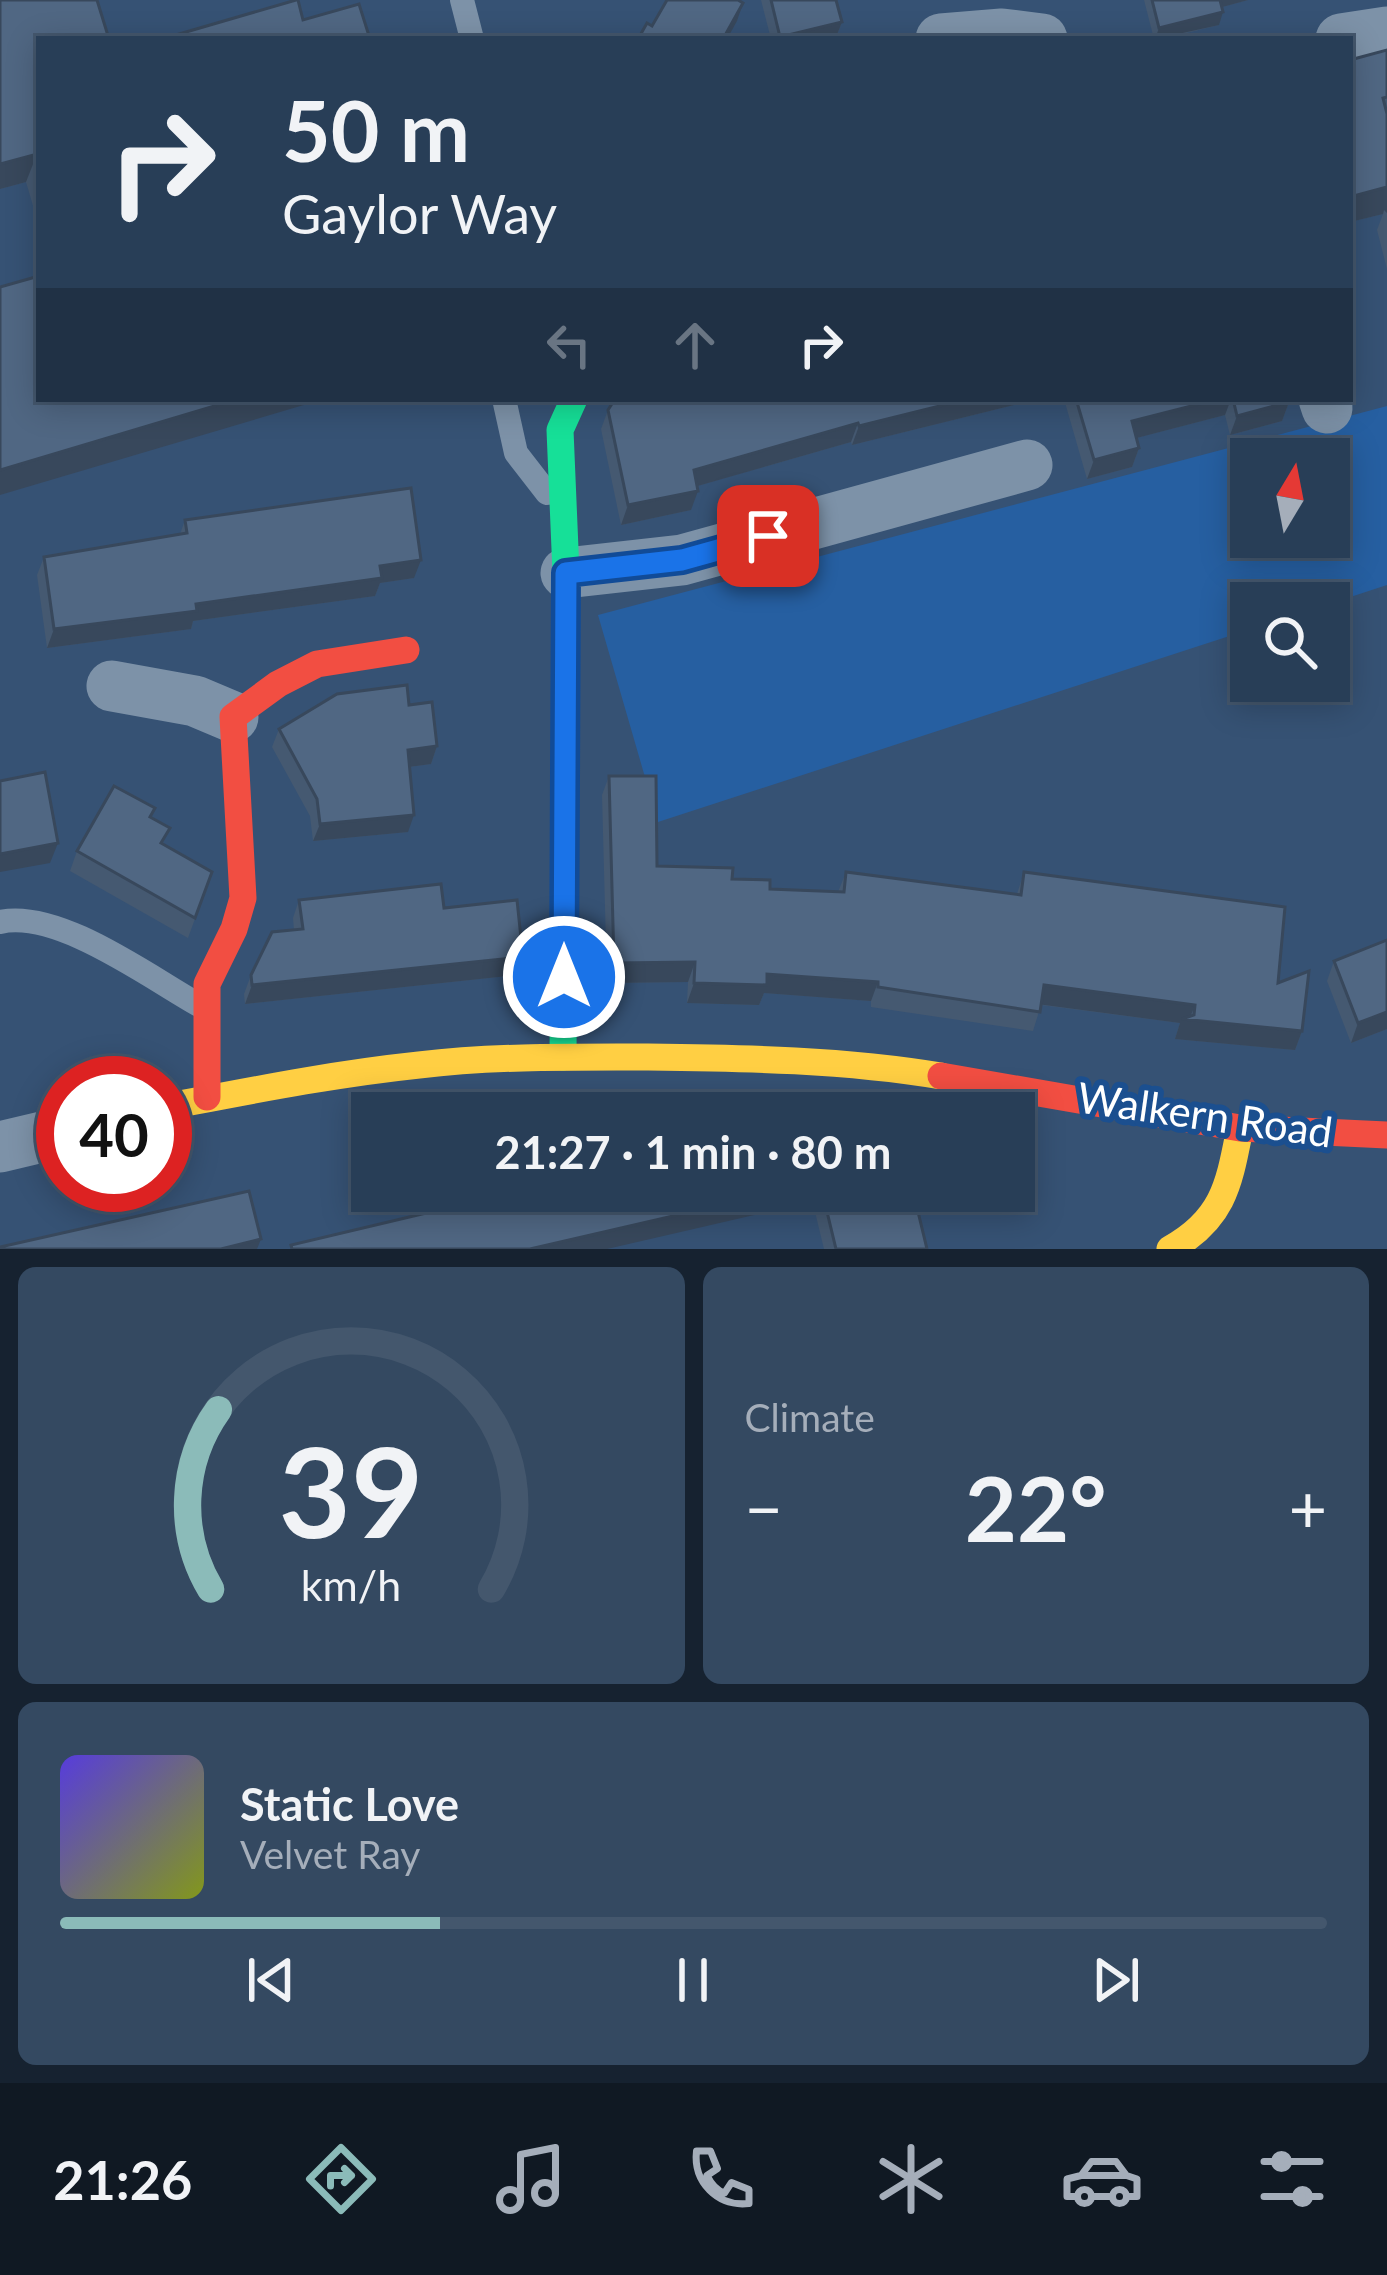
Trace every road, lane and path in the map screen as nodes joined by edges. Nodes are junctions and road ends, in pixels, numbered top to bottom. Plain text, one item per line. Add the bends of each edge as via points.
1 (462, 0) edge
2 (1387, 32) edge
3 (471, 36) edge
4 (978, 36) edge
5 (1018, 36) edge
6 (1353, 37) edge
7 (505, 402) edge
8 (573, 402) edge
9 (1027, 465) dead end
10 (564, 514) junction
11 (566, 573) junction
12 (406, 650) dead end
13 (112, 686) dead end
14 (233, 717) junction
15 (0, 922) edge
16 (204, 1008) junction
17 (563, 1057) junction
18 (207, 1097) junction
19 (192, 1101) edge
20 (1240, 1128) junction
21 (1387, 1135) edge
22 (36, 1138) edge
23 (0, 1147) edge
24 (1170, 1249) edge

1 - 3 lane
2 - 6 street
4 - 5 street
7 - 10 lane via 517,452
8 - 10 street via 560,430
9 - 11 street via 682,560
10 - 11 street
11 - 17 street
12 - 14 street via 317,664
13 - 14 street
14 - 16 street via 243,898
15 - 16 lane via 36,922 75,936
16 - 18 street
17 - 18 street, Walkern Road via 423,1064
17 - 20 street, Walkern Road via 900,1069
18 - 19 street, Walkern Road
20 - 21 street, Walkern Road
20 - 24 street via 1222,1205
22 - 23 street

